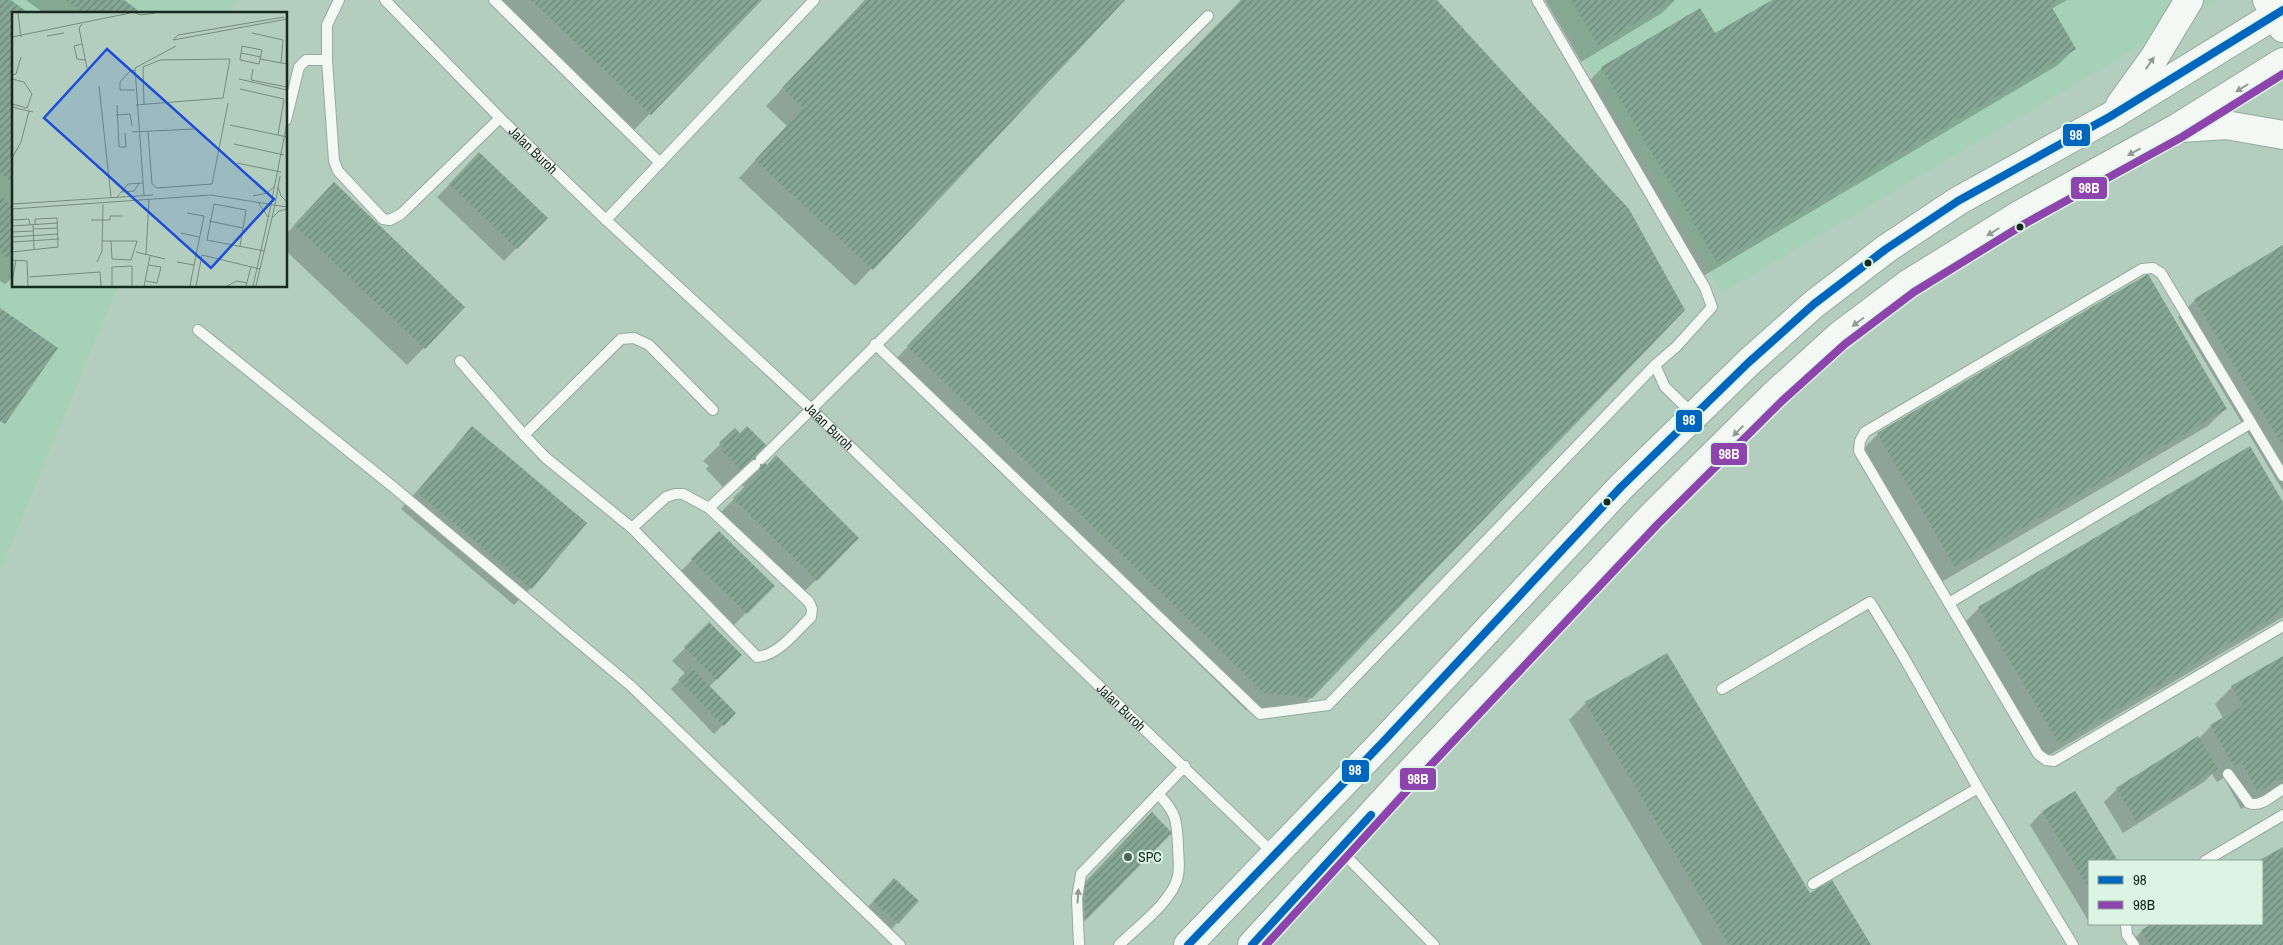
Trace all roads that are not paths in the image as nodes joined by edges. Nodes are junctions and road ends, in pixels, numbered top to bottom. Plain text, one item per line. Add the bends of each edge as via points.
1 (339, 0) edge
2 (385, 0) edge
3 (494, 0) edge
4 (814, 0) edge
5 (1537, 0) edge
6 (2190, 0) edge
7 (2277, 13) edge
8 (1208, 16) dead end
9 (327, 60) junction
10 (2283, 62) edge
11 (288, 111) edge
12 (2112, 116) junction
13 (500, 118) junction
14 (2177, 128) junction
15 (2283, 135) edge
16 (660, 163) junction
17 (606, 220) junction
18 (198, 330) dead end
19 (875, 344) junction
20 (460, 361) dead end
21 (1655, 365) junction
22 (810, 408) junction
23 (713, 410) dead end
24 (1694, 416) junction
25 (2251, 423) junction
26 (524, 435) junction
27 (2283, 476) edge
28 (709, 508) junction
29 (632, 528) junction
30 (1949, 603) junction
31 (2283, 626) edge
32 (1722, 689) dead end
33 (1185, 766) junction
34 (2228, 774) dead end
35 (1978, 788) junction
36 (2283, 789) edge
37 (1158, 794) junction
38 (2283, 815) edge
39 (1340, 850) junction
40 (1274, 854) junction
41 (2207, 860) edge
42 (1813, 884) dead end
43 (2126, 925) edge
44 (900, 945) edge
45 (1079, 945) edge
46 (1119, 945) edge
47 (1188, 945) edge
48 (1252, 945) edge
49 (1434, 945) edge
50 (2073, 945) edge
51 (2134, 945) edge

1 - 9 lane via 327,25
2 - 13 lane, Jalan Buroh
3 - 16 lane
4 - 16 lane
5 - 21 lane via 1709,296 1712,307
12 -> 6 highway
7 - 12 highway
8 - 19 lane
9 - 11 lane via 306,60 298,68
9 - 13 lane via 334,161 338,171 383,219 390,220 401,214
10 -> 14 highway
12 - 24 highway via 1958,202 1886,249 1814,304
13 - 17 lane, Jalan Buroh
14 - 15 highway via 2226,125
14 -> 39 highway via 2013,219 1908,284 1839,336 1775,394 1651,517
16 - 17 lane
17 - 22 lane, Jalan Buroh
18 - 44 lane via 392,486 631,686
19 - 21 lane via 1260,714 1328,705
19 - 22 lane
20 - 26 lane
21 - 24 lane via 1665,387
22 - 28 lane
22 - 33 lane, Jalan Buroh
23 - 26 lane via 649,345 634,338 621,339
24 - 40 highway via 1621,487
25 - 27 lane
25 - 30 lane
25 - 30 lane via 2161,273 2153,268 2142,269 1865,432 1859,451
26 - 29 lane via 546,458
28 - 29 lane via 683,494 675,494
28 - 29 lane via 809,602 812,609 812,617 775,651 765,656 757,657
30 - 31 lane via 2038,754 2054,761
32 - 35 lane via 1870,602
33 - 37 lane
33 - 40 lane, Jalan Buroh
34 - 36 lane via 2253,805
35 - 42 lane
35 - 50 lane
45 -> 37 lane via 1077,898 1081,874
37 - 46 lane via 1176,817 1178,875 1173,890 1164,901
38 - 41 lane
39 - 48 highway
39 - 49 lane
40 - 47 highway
43 - 51 lane via 2127,935

